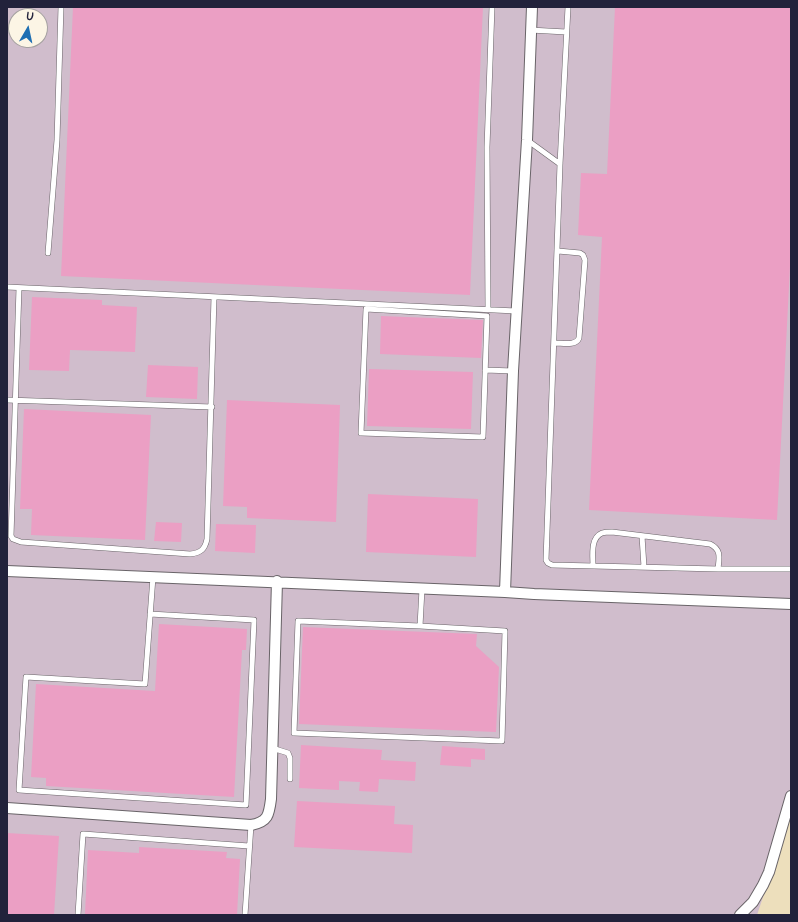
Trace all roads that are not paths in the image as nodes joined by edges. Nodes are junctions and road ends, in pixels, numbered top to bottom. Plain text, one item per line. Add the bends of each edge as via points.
1 (61, 7) edge
2 (492, 7) edge
3 (532, 7) edge
4 (568, 7) edge
5 (530, 30) junction
6 (566, 32) junction
7 (527, 140) junction
8 (560, 164) junction
9 (558, 251) junction
10 (48, 253) dead end
11 (7, 287) edge
12 (19, 288) junction
13 (214, 297) junction
14 (488, 309) junction
15 (516, 311) junction
16 (555, 343) junction
17 (485, 370) junction
18 (513, 371) junction
19 (7, 400) edge
20 (16, 400) junction
21 (212, 407) junction
22 (642, 536) junction
23 (593, 566) junction
24 (644, 567) junction
25 (718, 570) junction
26 (791, 570) edge
27 (7, 571) edge
28 (153, 577) junction
29 (277, 581) junction
30 (422, 589) junction
31 (505, 592) junction
32 (791, 604) edge
33 (150, 614) junction
34 (420, 626) junction
35 (272, 748) junction
36 (290, 779) dead end
37 (791, 796) edge
38 (7, 808) edge
39 (251, 825) junction
40 (249, 846) junction
41 (78, 915) edge
42 (245, 915) edge
43 (740, 915) edge

1 - 10 lane via 57,140
2 - 14 lane via 487,147
3 - 5 street
4 - 6 lane
5 - 6 lane
5 - 7 street
6 - 8 lane
7 - 8 lane
7 - 15 street
8 - 9 lane
9 - 16 lane
9 - 16 lane via 580,253 585,260 578,342
11 - 12 lane
12 - 13 lane
12 - 20 lane
13 - 14 lane
13 - 21 lane
14 - 15 lane
15 - 18 street
16 - 23 lane via 546,560 552,565
17 - 17 lane via 487,316 366,309 361,433 483,437
17 - 18 lane
18 - 31 street
19 - 20 lane
20 - 21 lane
20 - 21 lane via 10,533 13,539 21,542 190,554 196,554 204,549 207,539
22 - 23 lane via 602,533 594,544
22 - 24 lane
22 - 25 lane via 716,546 719,551
23 - 24 lane
24 - 25 lane
25 - 26 lane
27 - 28 street
28 - 29 street
28 - 33 lane
29 - 30 street
29 - 35 street
30 - 31 street
30 - 34 lane
31 - 32 street
33 - 33 lane via 254,620 246,804 18,790 26,677 145,684
34 - 34 lane via 298,621 294,732 502,742 505,631
35 - 36 lane via 288,753
35 - 39 street via 270,813 260,824
37 - 43 street via 769,872 753,902
38 - 39 street
39 - 40 lane
40 - 41 lane via 83,834
40 - 42 lane

